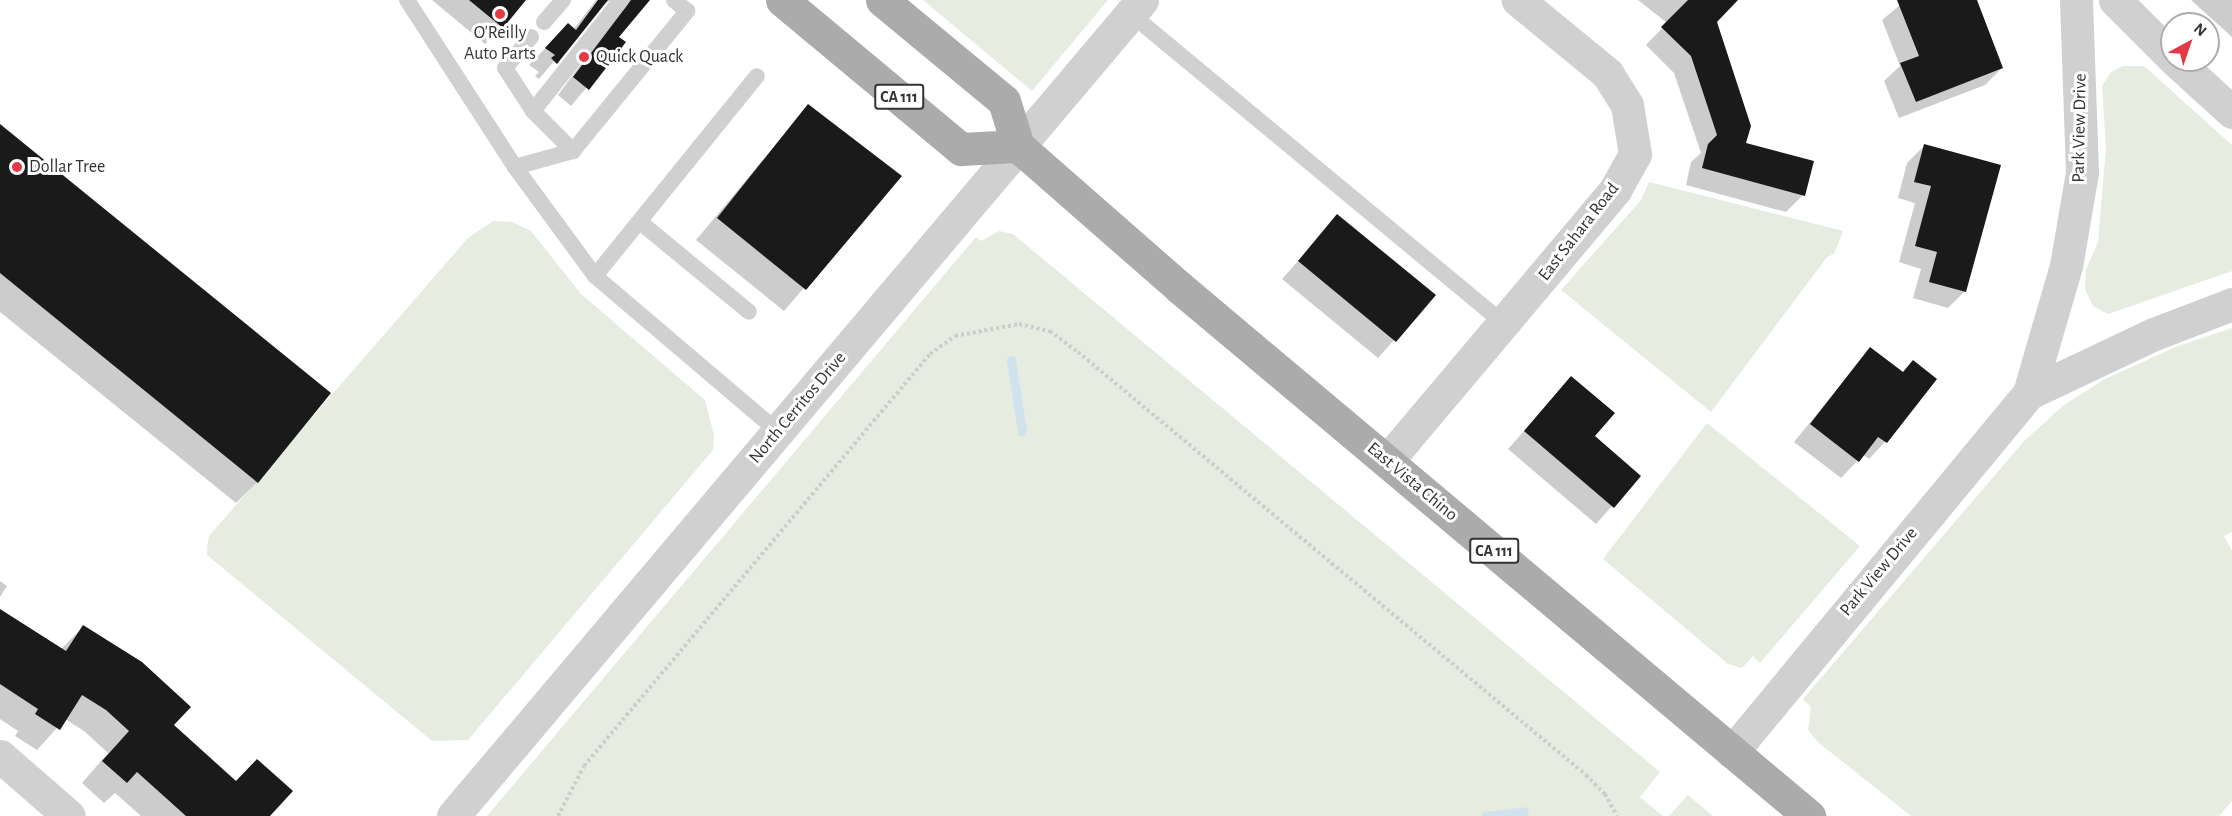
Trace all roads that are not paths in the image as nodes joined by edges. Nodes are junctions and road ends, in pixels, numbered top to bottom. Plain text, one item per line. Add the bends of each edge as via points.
1 (407, 0) edge
2 (563, 0) edge
3 (621, 0) edge
4 (674, 0) edge
5 (782, 0) edge
6 (882, 0) edge
7 (1518, 0) edge
8 (2076, 0) edge
9 (2115, 0) edge
10 (1136, 7) edge
11 (544, 22) dead end
12 (531, 37) dead end
13 (2160, 46) edge
14 (2187, 72) edge
15 (757, 76) dead end
16 (533, 111) junction
17 (2232, 112) edge
18 (1018, 146) junction
19 (573, 151) junction
20 (515, 166) junction
21 (640, 222) junction
22 (595, 276) junction
23 (2232, 304) edge
24 (749, 312) dead end
25 (1505, 324) junction
26 (2029, 393) junction
27 (778, 432) junction
28 (1387, 461) junction
29 (1732, 752) junction
30 (0, 756) edge
31 (69, 816) edge
32 (453, 816) edge
33 (1809, 816) edge

1 - 20 lane
2 - 11 lane
3 - 16 lane
4 - 19 lane via 687,11
5 - 18 main road, CA 111 via 961,149
6 - 18 main road via 1004,101
7 - 25 street, East Sahara Road via 1608,74 1627,105 1635,154 1615,190
8 - 26 street, Park View Drive via 2082,172 2066,266
9 - 13 street
10 - 18 street, North Cerritos Drive
10 - 25 lane
12 - 16 lane via 505,68
14 - 17 street
15 - 21 lane
16 - 19 lane
18 - 27 street, North Cerritos Drive
18 - 28 main road, East Vista Chino / CA 111
19 - 20 lane
20 - 22 lane
21 - 22 lane
21 - 24 lane
22 - 27 lane
23 - 26 street, Park View Drive via 2154,334
25 - 28 street, East Sahara Road
26 - 29 street, Park View Drive
27 - 32 street, North Cerritos Drive
28 - 29 main road, East Vista Chino / CA 111
29 - 33 main road, East Vista Chino / CA 111
30 - 31 street

